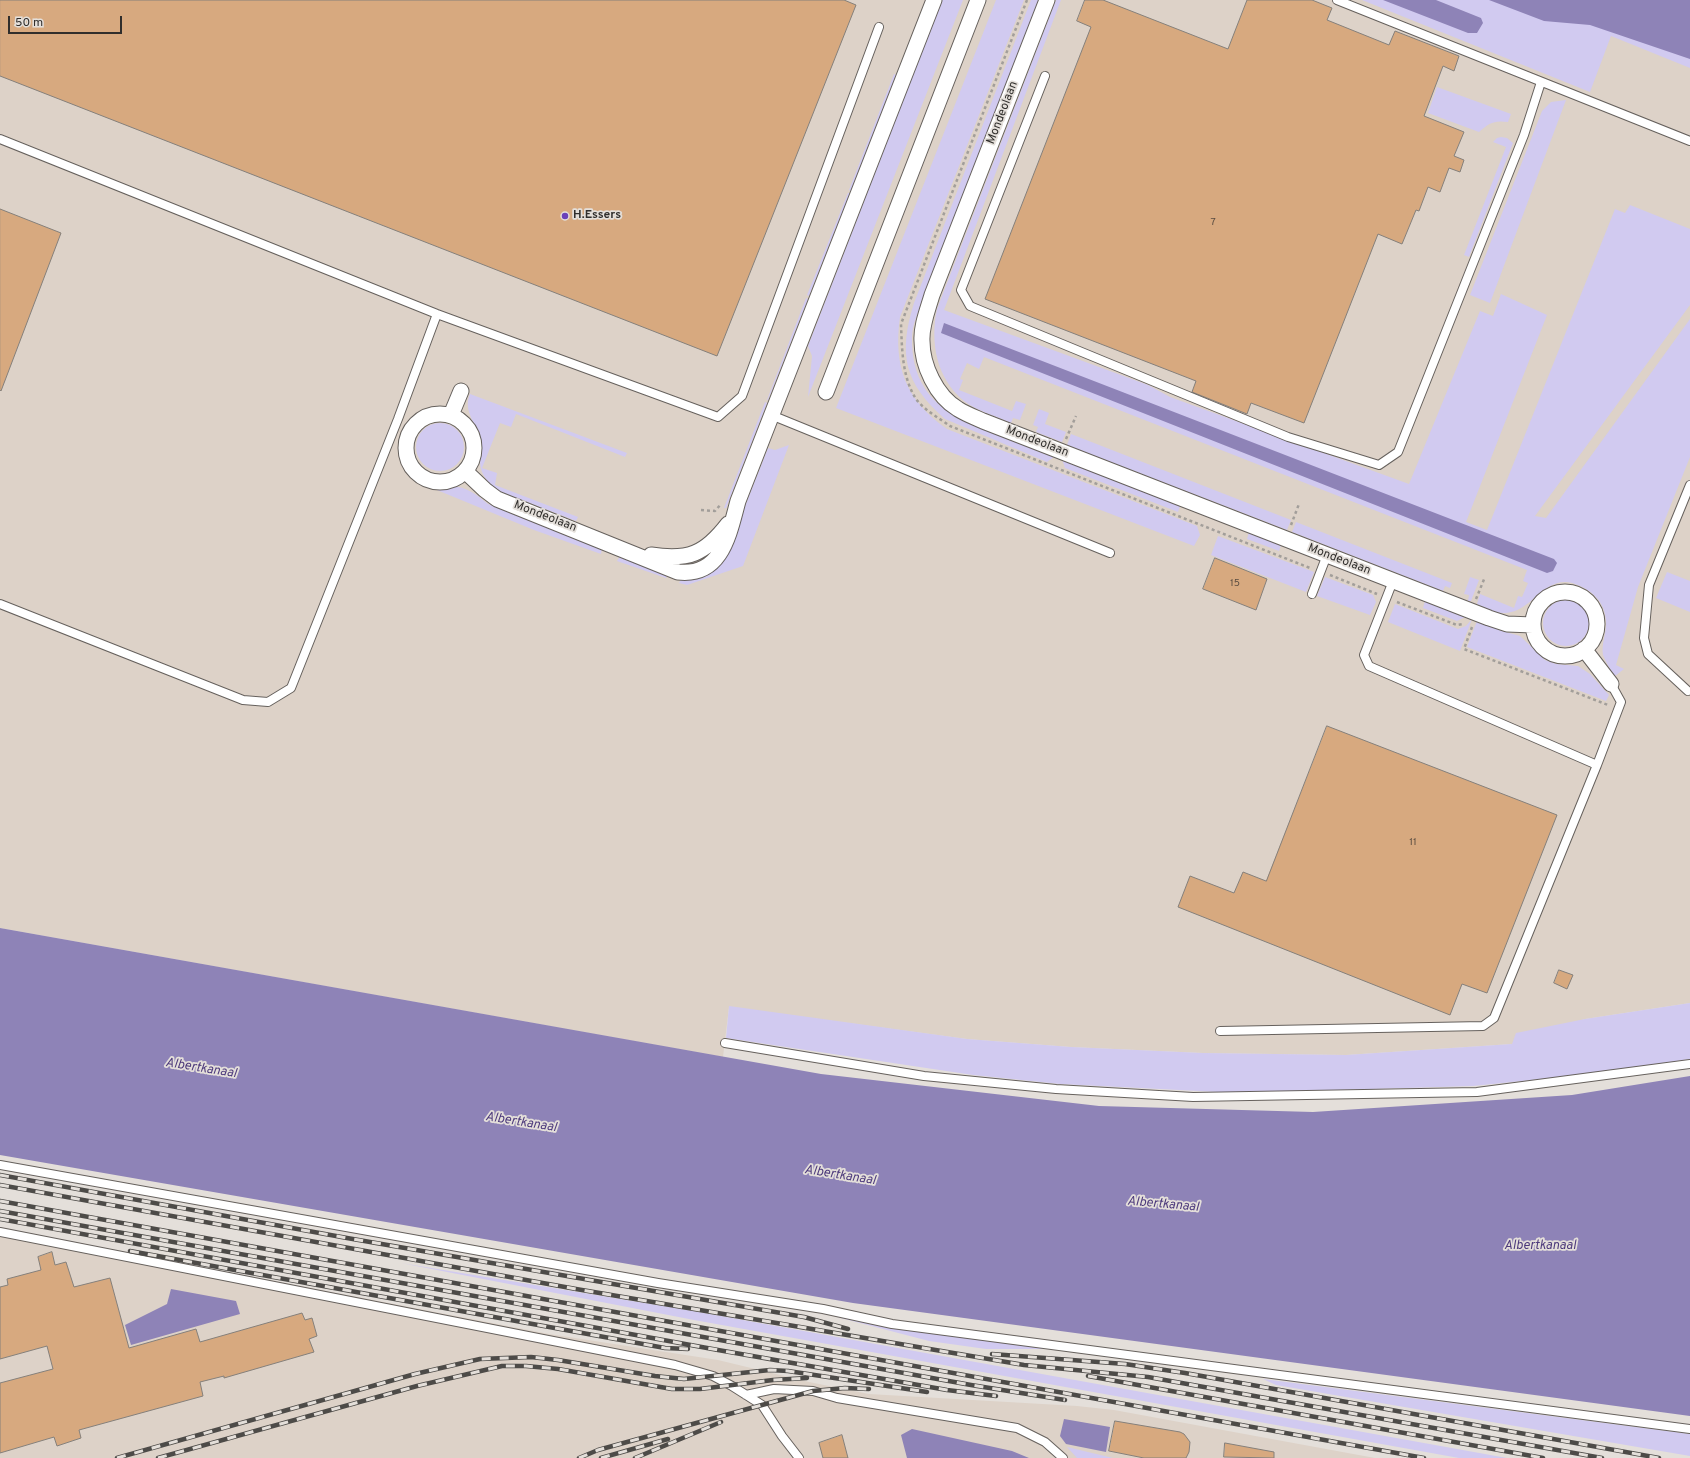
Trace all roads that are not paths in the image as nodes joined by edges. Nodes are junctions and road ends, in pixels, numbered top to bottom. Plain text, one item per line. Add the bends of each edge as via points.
1 (934, 0) edge
2 (978, 0) edge
3 (1047, 0) edge
4 (1337, 0) edge
5 (879, 27) dead end
6 (1046, 76) dead end
7 (1541, 82) junction
8 (0, 140) edge
9 (1690, 141) edge
10 (437, 314) junction
11 (461, 391) dead end
12 (826, 392) dead end
13 (451, 415) junction
14 (771, 416) junction
15 (466, 472) junction
16 (1690, 485) edge
17 (1110, 553) dead end
18 (1327, 555) junction
19 (1393, 581) junction
20 (1312, 594) dead end
21 (0, 604) edge
22 (1533, 625) junction
23 (1584, 649) junction
24 (1611, 684) joint
25 (1688, 691) dead end
26 (1597, 765) junction
27 (1220, 1031) dead end
28 (725, 1043) dead end
29 (1690, 1064) edge
30 (0, 1165) edge
31 (0, 1232) edge
32 (746, 1395) junction
33 (1690, 1429) edge
34 (799, 1458) edge
35 (1063, 1458) edge

1 - 14 street
2 - 12 street
3 - 18 street, Mondeolaan via 932,295 922,339 923,356 929,372 948,401 968,415
4 - 7 lane
5 - 10 lane via 742,396 718,417
6 - 7 lane via 961,290 970,306 1288,436 1379,465 1398,452 1524,135
7 - 9 lane
8 - 10 lane
10 - 21 lane via 291,688 268,702 243,700
11 - 13 street
13 - 15 street via 467,427 474,441 474,457
13 - 15 street via 434,413 420,420 410,431 406,453 412,468 431,481 449,481
14 - 15 street, Mondeolaan via 733,517 710,545 678,558 632,553 498,499
14 - 17 lane
16 - 25 lane via 1649,586 1644,638 1648,654
18 - 19 street, Mondeolaan
18 - 20 lane
19 - 22 street, Mondeolaan via 1506,624
19 - 26 lane via 1364,655 1369,666
22 - 23 street via 1538,641 1551,653 1568,656
22 - 23 street via 1538,607 1548,597 1561,592 1579,595 1593,607 1597,620 1595,634
23 - 24 street
24 - 26 lane via 1622,702
26 - 27 lane via 1494,1018 1483,1026
28 - 29 lane via 924,1076 1056,1089 1193,1097 1477,1092
30 - 33 lane via 658,1283 823,1309 892,1324
31 - 32 lane via 675,1365 712,1376
32 - 34 lane via 762,1405
32 - 35 lane via 774,1389 813,1391 837,1398 1017,1428 1045,1442

